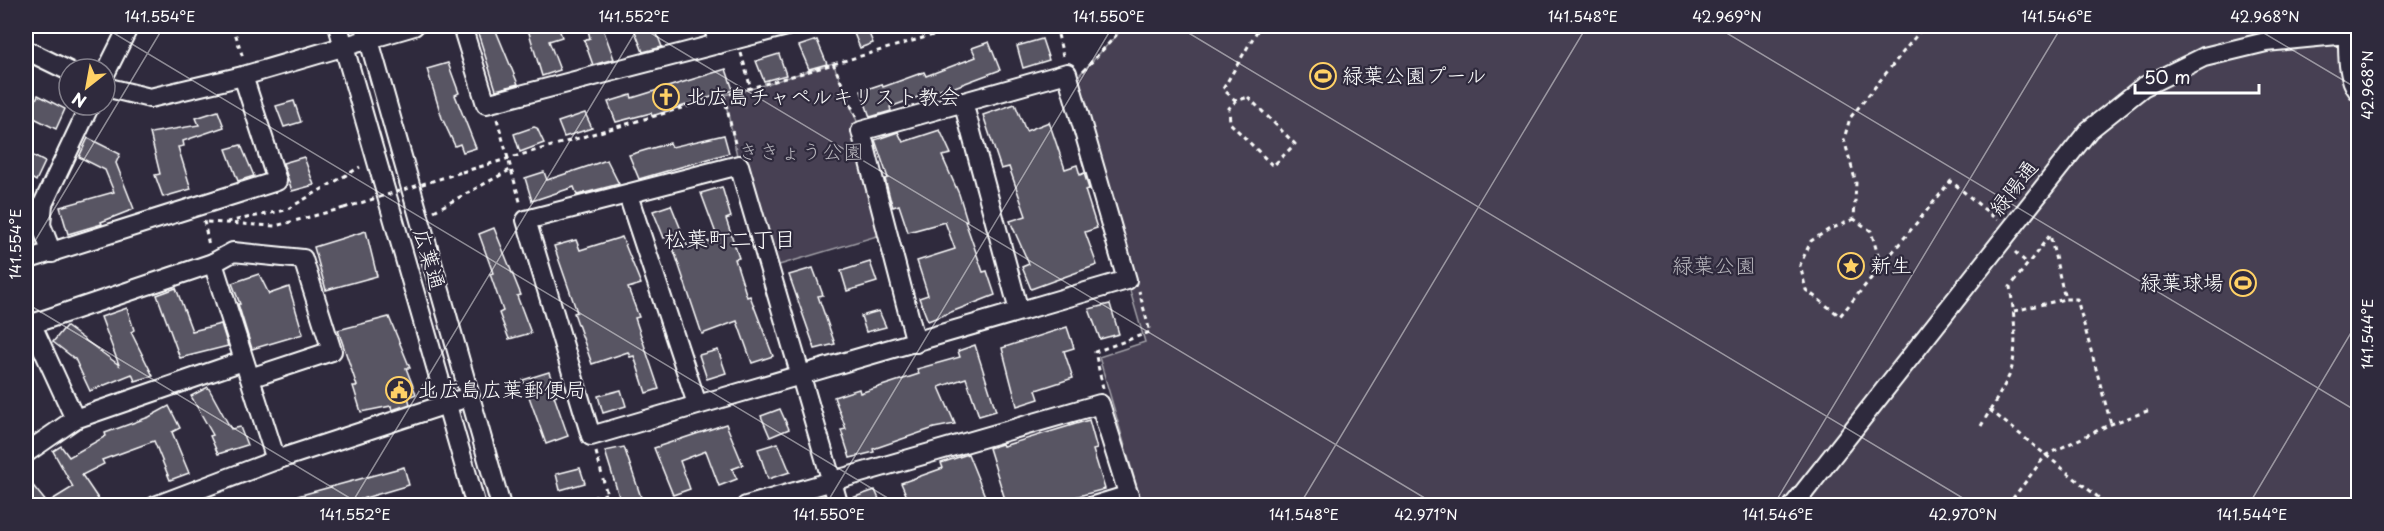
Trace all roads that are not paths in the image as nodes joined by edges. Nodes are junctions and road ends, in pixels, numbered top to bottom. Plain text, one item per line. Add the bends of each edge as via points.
1 (129, 26) edge
2 (338, 26) edge
3 (414, 26) edge
4 (462, 26) edge
5 (713, 26) edge
6 (787, 26) edge
7 (367, 32) edge
8 (735, 32) edge
9 (2353, 34) edge
10 (719, 44) junction
11 (344, 46) junction
12 (26, 50) edge
13 (114, 57) edge
14 (57, 65) edge
15 (246, 75) junction
16 (117, 90) edge
17 (2358, 91) edge
18 (963, 102) junction
19 (84, 117) edge
20 (628, 195) junction
21 (52, 253) junction
22 (26, 260) edge
23 (213, 262) junction
24 (1019, 311) junction
25 (28, 325) edge
26 (916, 343) junction
27 (246, 369) junction
28 (802, 374) junction
29 (469, 397) junction
30 (447, 403) junction
31 (698, 404) junction
32 (75, 420) junction
33 (26, 453) edge
34 (276, 460) junction
35 (832, 481) junction
36 (1130, 500) edge
37 (155, 506) edge
38 (477, 506) edge
39 (501, 506) edge
40 (746, 506) edge
41 (839, 506) edge
42 (1093, 506) edge
43 (1793, 506) edge

1 - 13 street
2 - 11 street, 広葉通
3 - 7 street
4 - 10 street via 486,104
5 - 10 street
6 - 8 street
7 - 11 street
7 - 29 street, 広葉通
8 - 10 street
9 - 17 street via 2348,51 2352,83
9 - 43 street, 緑陽通 via 2266,42 2204,57 2143,87 2089,130
11 - 15 street
11 - 30 street, 広葉通
12 - 14 street
15 - 16 street via 150,98
15 - 21 street via 277,181
18 - 24 street
18 - 24 street via 1068,79 1127,280
18 - 26 street via 861,131
19 - 21 street via 43,204 40,225
20 - 28 street via 739,165
20 - 31 street
20 - 31 street via 526,220 591,436
21 - 22 street
23 - 25 street
23 - 27 street
23 - 27 street via 233,252 303,259 332,351
24 - 26 street
25 - 32 street
26 - 28 street
27 - 32 street
27 - 34 street
28 - 31 street
28 - 35 street
29 - 30 street
29 - 39 street, 広葉通
30 - 34 street
30 - 38 street, 広葉通
32 - 33 street
34 - 37 street
35 - 36 street via 1100,404
35 - 40 street
35 - 41 street
36 - 42 street

